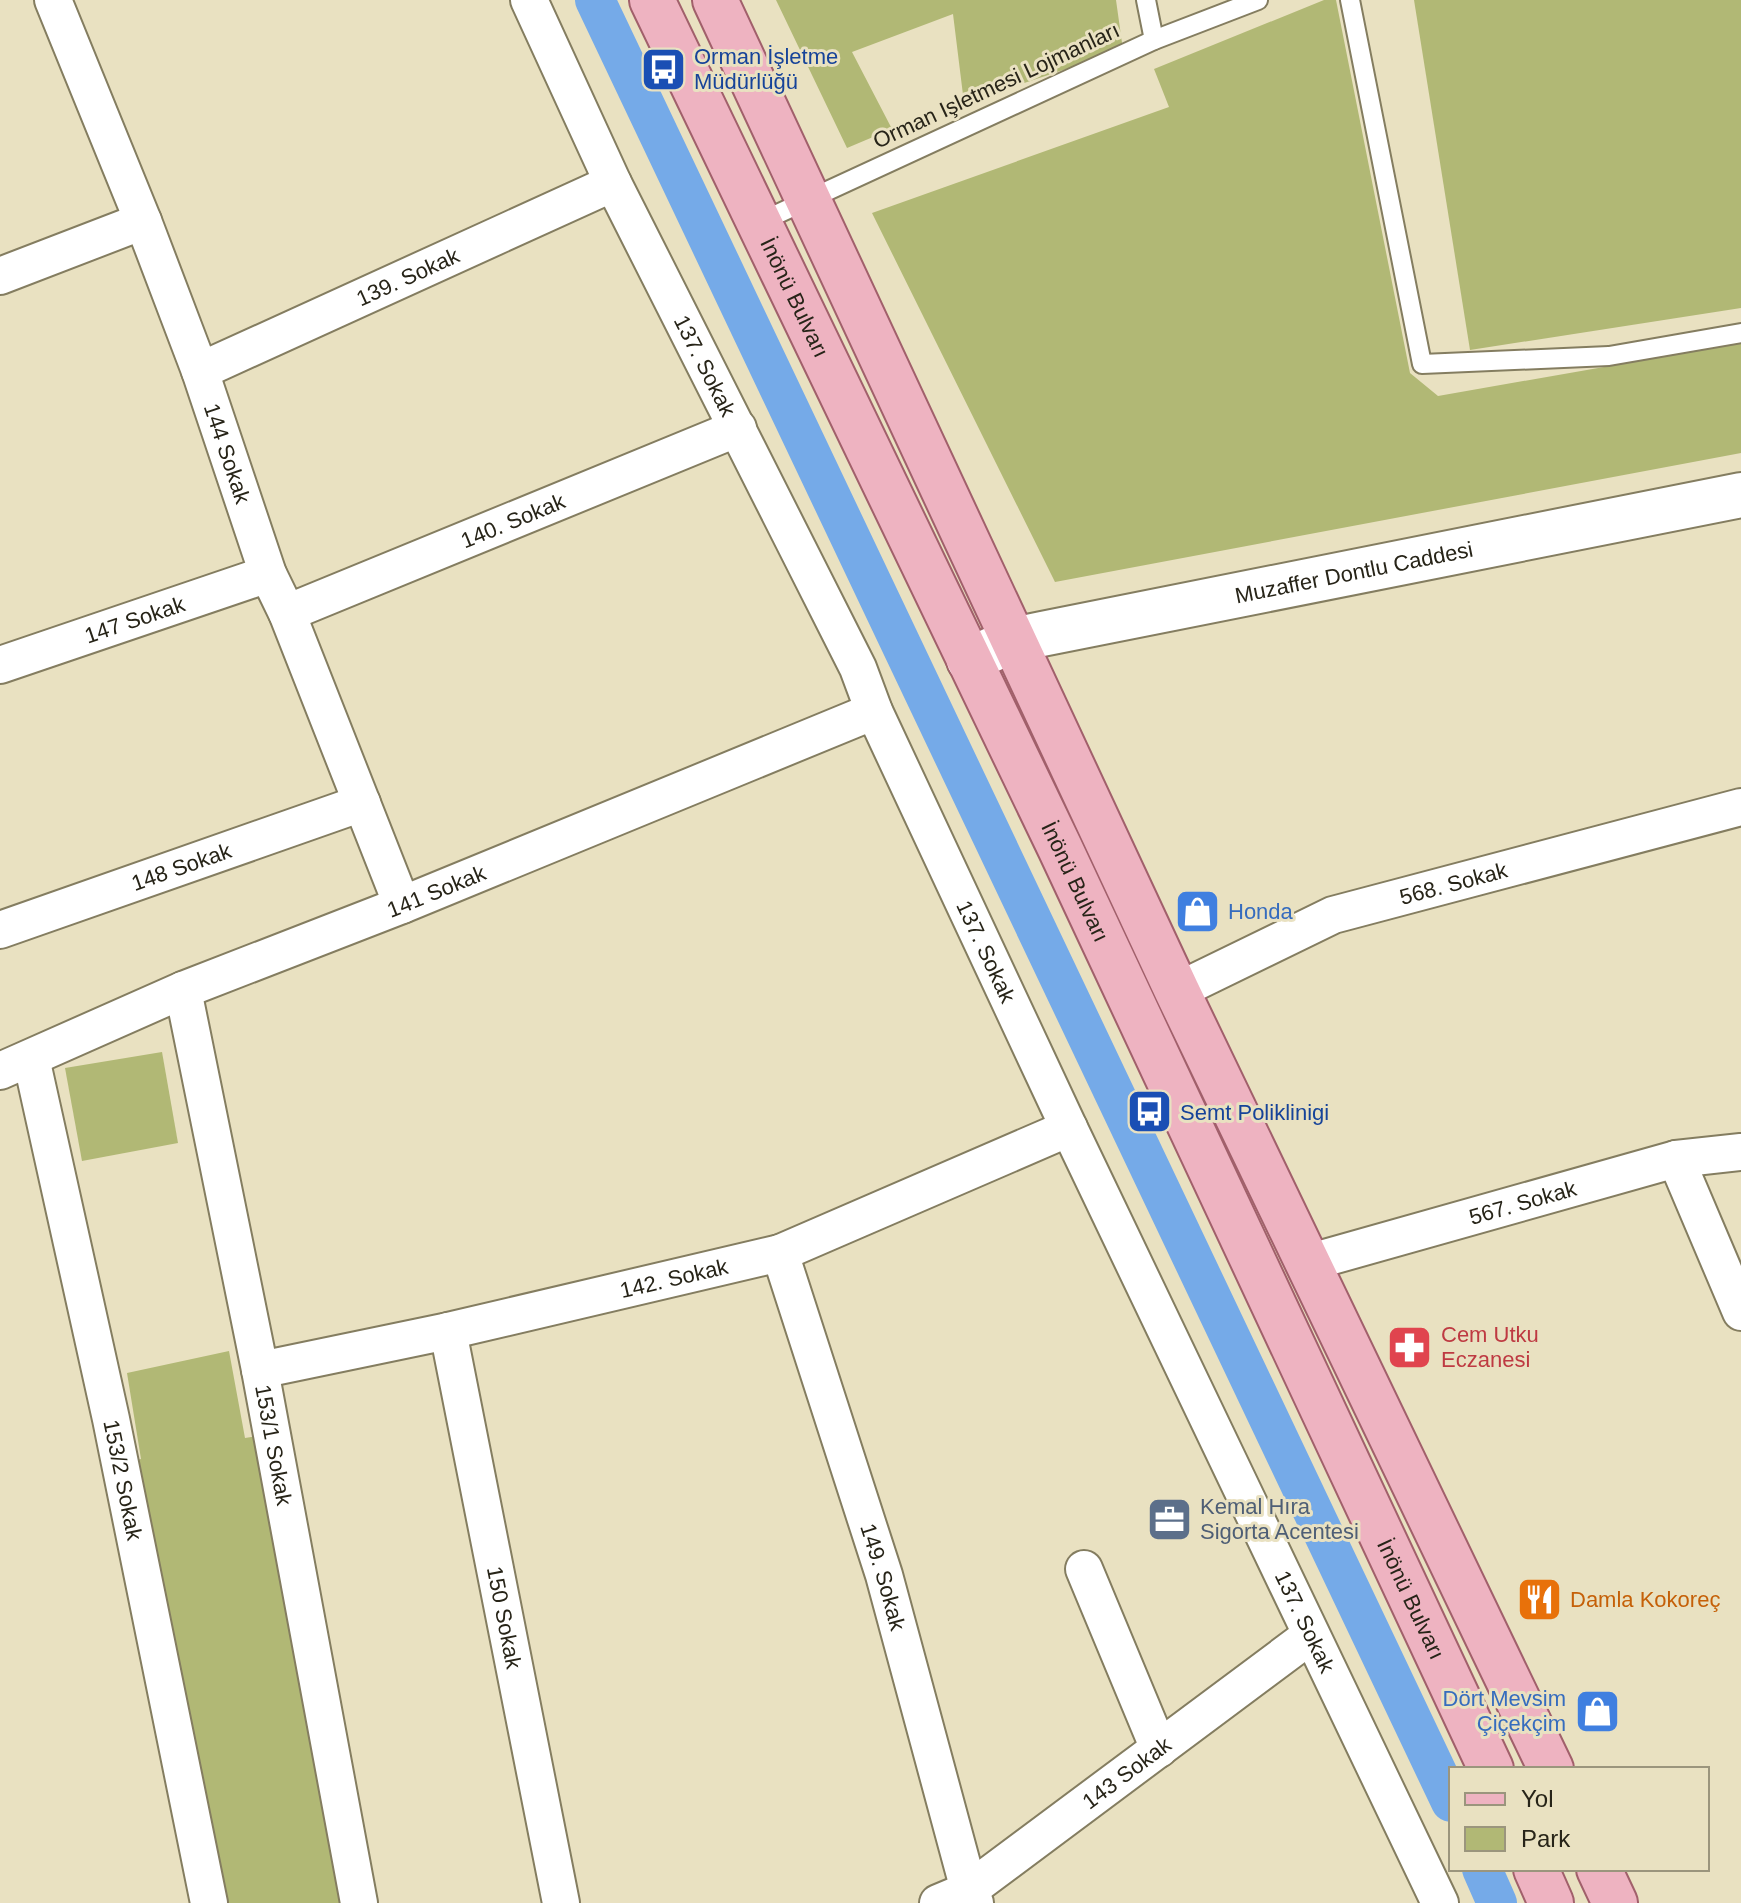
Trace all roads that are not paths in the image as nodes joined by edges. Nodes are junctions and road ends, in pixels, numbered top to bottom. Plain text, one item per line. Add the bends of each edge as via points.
1 (53, 0) edge
2 (529, 0) edge
3 (652, 0) edge
4 (715, 0) edge
5 (1146, 0) edge
6 (1258, 0) edge
7 (1350, 0) edge
8 (1154, 40) junction
9 (613, 183) junction
10 (806, 200) junction
11 (143, 221) junction
12 (758, 223) junction
13 (0, 276) edge
14 (1741, 333) edge
15 (200, 371) junction
16 (738, 428) junction
17 (1741, 495) edge
18 (268, 574) junction
19 (287, 613) junction
20 (1013, 640) junction
21 (969, 660) junction
22 (0, 665) edge
23 (874, 711) junction
24 (362, 803) junction
25 (1741, 807) edge
26 (402, 905) junction
27 (0, 930) edge
28 (183, 990) junction
29 (1177, 991) junction
30 (16, 1064) edge
31 (1069, 1128) junction
32 (1741, 1152) edge
33 (1676, 1159) junction
34 (780, 1253) junction
35 (1307, 1263) junction
36 (1741, 1312) edge
37 (448, 1331) junction
38 (260, 1370) junction
39 (1084, 1569) dead end
40 (1311, 1635) junction
41 (1159, 1749) junction
42 (1490, 1767) edge
43 (1550, 1767) edge
44 (1537, 1871) edge
45 (1600, 1871) edge
46 (961, 1899) edge
47 (209, 1903) edge
48 (359, 1903) edge
49 (561, 1903) edge
50 (1440, 1903) edge
51 (1551, 1903) edge
52 (1615, 1903) edge

1 - 11 street, 144 Sokak
2 - 9 street, 137. Sokak
3 - 12 main road, İnönü Bulvarı
4 - 10 main road, İnönü Bulvarı
5 - 8 lane
6 - 8 lane, Orman Işletmesi Lojmanları
7 - 14 lane via 1422,364 1609,356
8 - 10 lane, Orman Işletmesi Lojmanları
9 - 15 street, 139. Sokak
9 - 16 street, 137. Sokak
10 - 12 lane, Orman Işletmesi Lojmanları
10 - 20 main road, İnönü Bulvarı
11 - 13 street
11 - 15 street, 144 Sokak
12 - 21 main road, İnönü Bulvarı
15 - 18 street, 144 Sokak
16 - 19 street, 140. Sokak
16 - 23 street, 137. Sokak via 858,668
17 - 20 street, Muzaffer Dontlu Caddesi
18 - 19 street, 144 Sokak
18 - 22 street, 147 Sokak
19 - 24 street, 144 Sokak
20 - 21 street, Muzaffer Dontlu Caddesi
20 - 29 main road, İnönü Bulvarı
21 - 42 main road, İnönü Bulvarı
23 - 26 street, 141 Sokak
23 - 31 street, 137. Sokak
24 - 26 street, 144 Sokak
24 - 27 street, 148 Sokak
25 - 29 street, 568. Sokak via 1333,915
26 - 28 street, 141 Sokak
28 - 30 street, 141 Sokak
28 - 38 street, 153/1 Sokak
29 - 35 main road, İnönü Bulvarı
30 - 47 street, 153/2 Sokak via 111,1419
31 - 34 street, 142. Sokak
31 - 40 street, 137. Sokak
32 - 33 street, 567. Sokak
33 - 35 street, 567. Sokak
33 - 36 street
34 - 37 street, 142. Sokak
34 - 46 street, 149. Sokak via 884,1575
35 - 43 main road, İnönü Bulvarı
37 - 38 street, 142. Sokak
37 - 49 street, 150 Sokak
38 - 48 street, 153/1 Sokak
39 - 41 street
40 - 41 street, 143 Sokak
40 - 50 street, 137. Sokak
41 - 46 street, 143 Sokak
44 - 51 main road
45 - 52 main road

